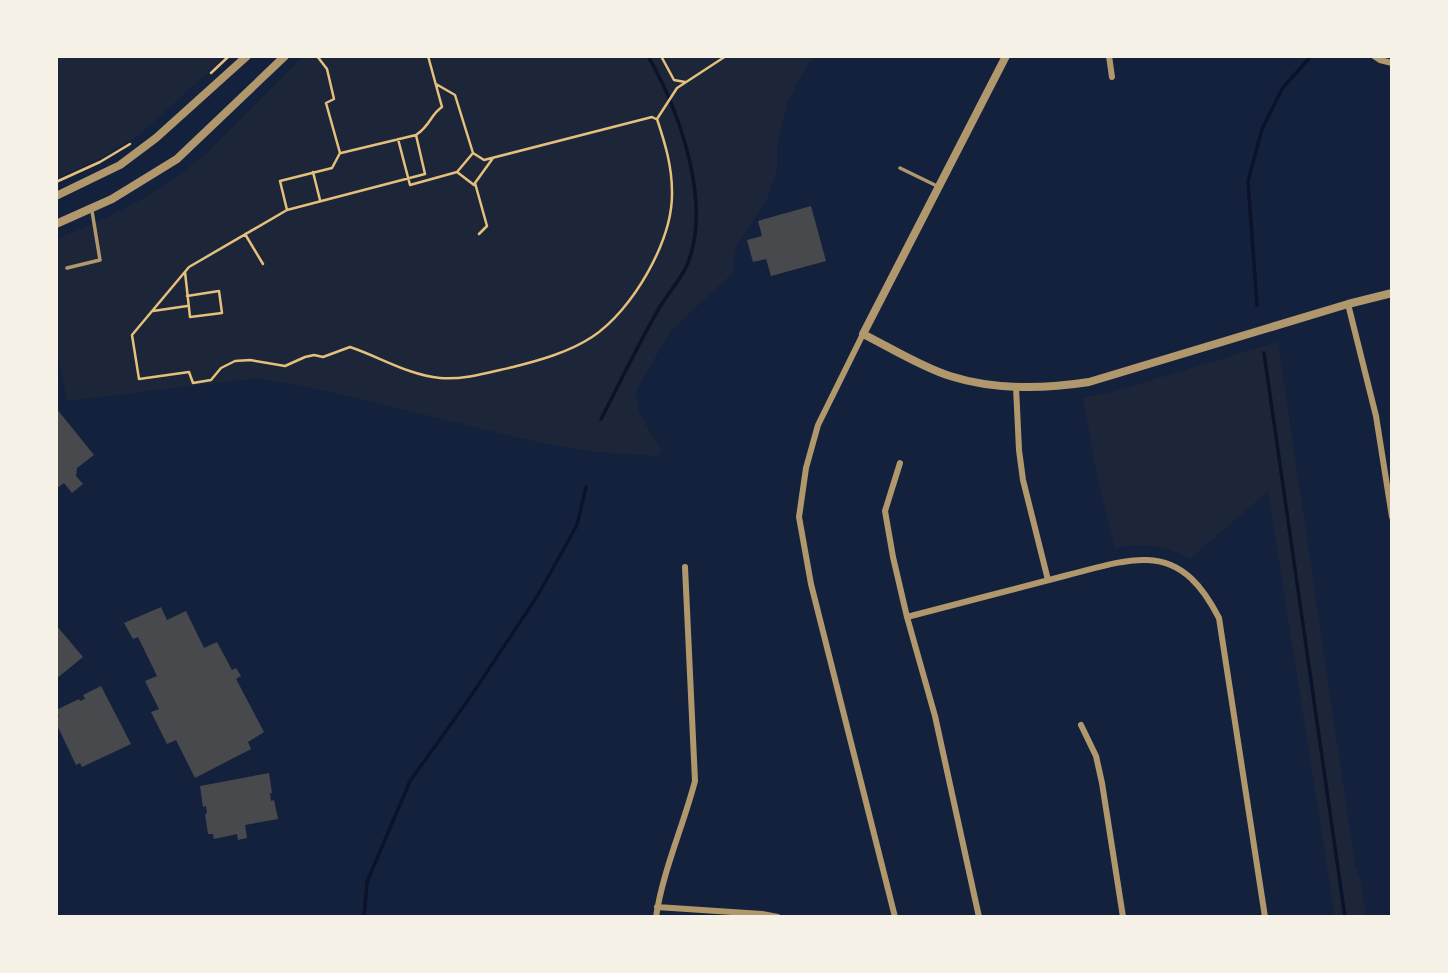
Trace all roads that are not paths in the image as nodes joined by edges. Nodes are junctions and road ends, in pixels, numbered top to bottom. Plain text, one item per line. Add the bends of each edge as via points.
1 (247, 56) edge
2 (285, 56) edge
3 (1006, 56) edge
4 (1109, 56) edge
5 (1374, 56) edge
6 (1392, 63) edge
7 (1112, 77) dead end
8 (900, 168) dead end
9 (939, 187) junction
10 (56, 196) edge
11 (91, 209) junction
12 (56, 224) edge
13 (67, 268) dead end
14 (1392, 293) edge
15 (1348, 304) junction
16 (863, 334) junction
17 (1016, 387) junction
18 (900, 463) dead end
19 (1390, 482) edge
20 (1392, 517) edge
21 (684, 566) dead end
22 (1048, 580) junction
23 (907, 617) junction
24 (1081, 725) dead end
25 (657, 907) junction
26 (656, 917) edge
27 (778, 917) edge
28 (895, 917) edge
29 (979, 917) edge
30 (1123, 917) edge
31 (1265, 917) edge

1 - 10 street via 120,165
2 - 11 street via 177,159
3 - 9 street
4 - 7 street
5 - 6 street
8 - 9 lane
9 - 16 street
11 - 12 street
11 - 13 lane via 100,260
14 - 15 street
15 - 17 street via 1089,382
15 - 19 street
16 - 17 street via 948,376
16 - 28 street via 818,425 799,517 811,584
17 - 22 street via 1023,480
18 - 23 street via 885,511
19 - 20 street
21 - 25 street via 695,781
22 - 23 street
22 - 31 street via 1149,560 1194,579 1208,597 1219,618
23 - 29 street via 935,716
24 - 30 street via 1096,756 1102,783
25 - 26 street
25 - 27 street

